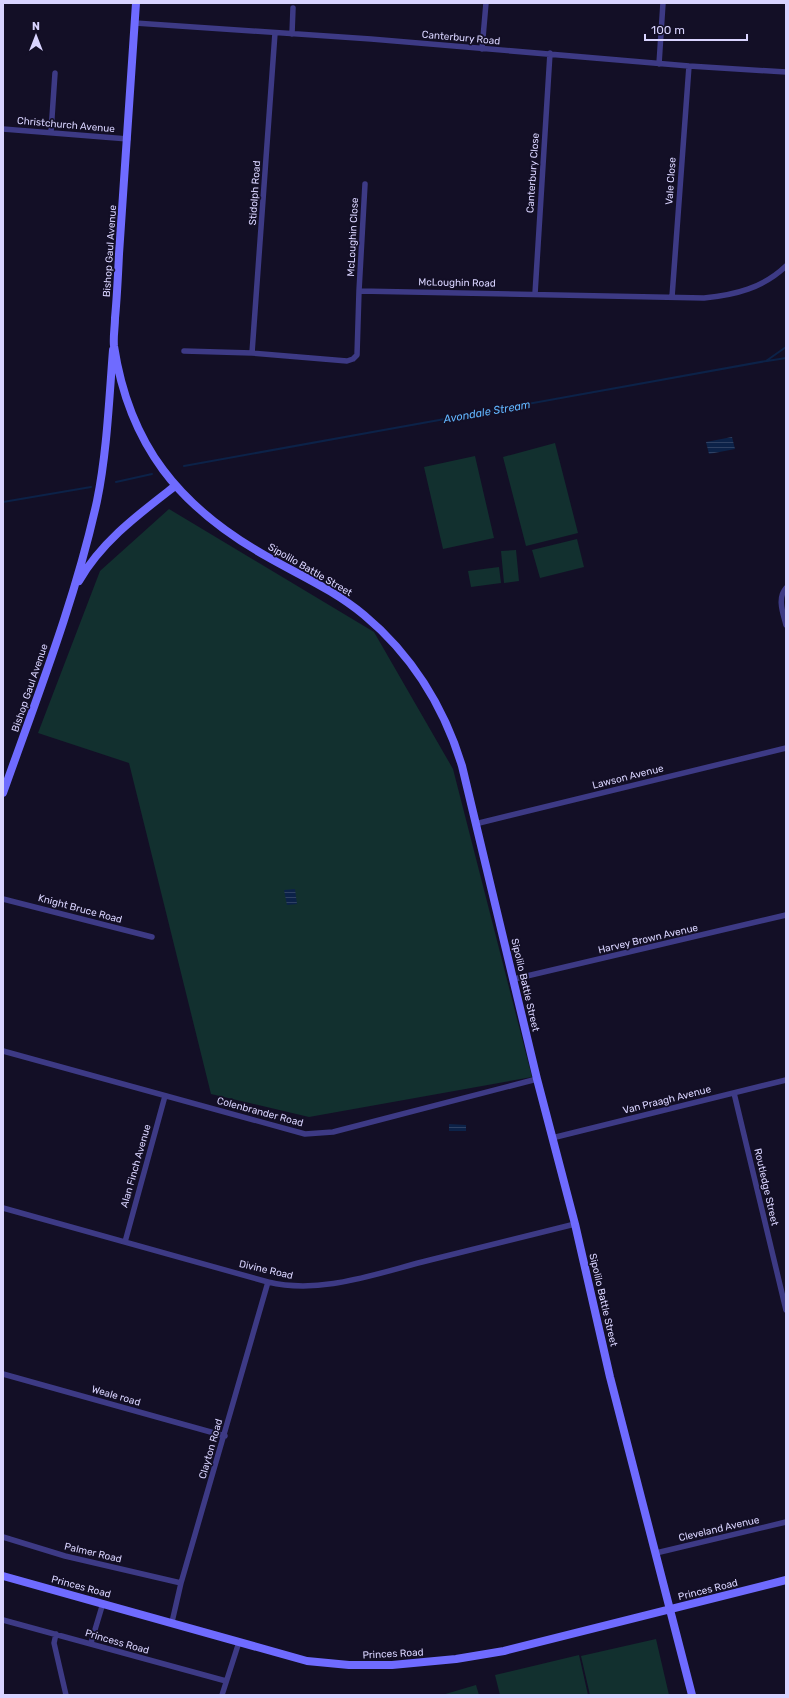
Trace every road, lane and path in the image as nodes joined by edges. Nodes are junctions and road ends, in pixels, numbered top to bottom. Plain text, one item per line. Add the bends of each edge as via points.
1 (136, 3) edge
2 (486, 3) edge
3 (663, 3) edge
4 (293, 8) dead end
5 (135, 23) junction
6 (275, 33) junction
7 (292, 34) junction
8 (482, 48) junction
9 (550, 53) junction
10 (659, 64) junction
11 (689, 66) junction
12 (786, 72) edge
13 (54, 73) dead end
14 (3, 129) edge
15 (52, 132) junction
16 (128, 139) junction
17 (366, 184) dead end
18 (786, 266) edge
19 (360, 291) junction
20 (535, 294) junction
21 (672, 297) junction
22 (114, 344) junction
23 (184, 351) dead end
24 (252, 353) junction
25 (175, 486) junction
26 (786, 588) edge
27 (75, 589) junction
28 (786, 625) edge
29 (786, 748) edge
30 (3, 794) edge
31 (475, 824) junction
32 (3, 899) edge
33 (786, 915) edge
34 (152, 938) dead end
35 (514, 979) junction
36 (3, 1051) edge
37 (537, 1079) junction
38 (786, 1080) edge
39 (734, 1093) junction
40 (165, 1096) junction
41 (552, 1138) junction
42 (3, 1208) edge
43 (575, 1224) junction
44 (125, 1242) junction
45 (268, 1282) junction
46 (786, 1310) edge
47 (3, 1374) edge
48 (225, 1436) junction
49 (786, 1522) edge
50 (3, 1537) edge
51 (656, 1553) junction
52 (3, 1576) edge
53 (786, 1580) edge
54 (181, 1583) junction
55 (103, 1603) junction
56 (670, 1610) junction
57 (3, 1620) edge
58 (172, 1622) junction
59 (56, 1634) junction
60 (239, 1642) junction
61 (91, 1643) junction
62 (226, 1681) junction
63 (66, 1695) edge
64 (222, 1695) edge
65 (692, 1695) edge

1 - 5 main road, Bishop Gaul Avenue
2 - 8 street
3 - 10 street
4 - 7 street
5 - 6 street, Canterbury Road
5 - 16 main road, Bishop Gaul Avenue
6 - 7 street, Canterbury Road
6 - 24 street, Stidolph Road
7 - 8 street, Canterbury Road
8 - 9 street, Canterbury Road
9 - 10 street, Canterbury Road
9 - 20 street, Canterbury Close
10 - 11 street, Canterbury Road
11 - 12 street, Canterbury Road
11 - 21 street, Vale Close
13 - 15 street
14 - 15 street, Christchurch Avenue
15 - 16 street, Christchurch Avenue
16 - 22 main road, Bishop Gaul Avenue
17 - 19 street, McLoughin Close
18 - 21 street, McLoughin Road via 764,283 744,291 704,298
19 - 20 street, McLoughin Road
19 - 24 street via 357,356 353,359 347,361
20 - 21 street, McLoughin Road
22 - 25 main road, Bishop Gaul Avenue via 125,390 145,442 157,464
22 - 27 main road via 97,500
23 - 24 street
25 - 27 main road via 114,536 96,556
25 - 31 main road, Sipolilo Battle Street via 227,533 340,597 362,613 398,648 431,695 455,742
26 - 28 street via 781,596
27 - 30 main road, Bishop Gaul Avenue
29 - 31 street, Lawson Avenue
31 - 35 main road, Sipolilo Battle Street
32 - 34 street, Knight Bruce Road
33 - 35 street, Harvey Brown Avenue
35 - 37 main road, Sipolilo Battle Street
36 - 40 street, Colenbrander Road
37 - 40 street, Colenbrander Road via 320,1134 287,1130
37 - 41 main road, Sipolilo Battle Street
38 - 39 street, Van Praagh Avenue
39 - 41 street, Van Praagh Avenue
39 - 46 street, Routledge Street
40 - 44 street, Alan Finch Avenue
41 - 43 main road, Sipolilo Battle Street
42 - 44 street, Divine Road
43 - 45 street, Divine Road via 326,1285 300,1287
43 - 51 main road, Sipolilo Battle Street via 610,1376
44 - 45 street, Divine Road
45 - 48 street, Clayton Road
47 - 48 street, Weale road
48 - 54 street, Clayton Road
49 - 51 street, Cleveland Avenue
50 - 54 street, Palmer Road via 65,1556
51 - 56 main road, Sipolilo Battle Street
52 - 55 main road, Princes Road
53 - 56 main road, Princes Road
54 - 58 street, Clayton Road
55 - 58 main road, Princes Road
55 - 61 street
56 - 60 main road, Princes Road via 504,1651 421,1662 366,1666 328,1664 306,1661
56 - 65 main road, Sipolilo Battle Street
57 - 59 street, Princess Road
58 - 60 main road, Princes Road
59 - 61 street, Princess Road
59 - 63 street via 54,1643
60 - 62 street
61 - 62 street, Princess Road
62 - 64 street

